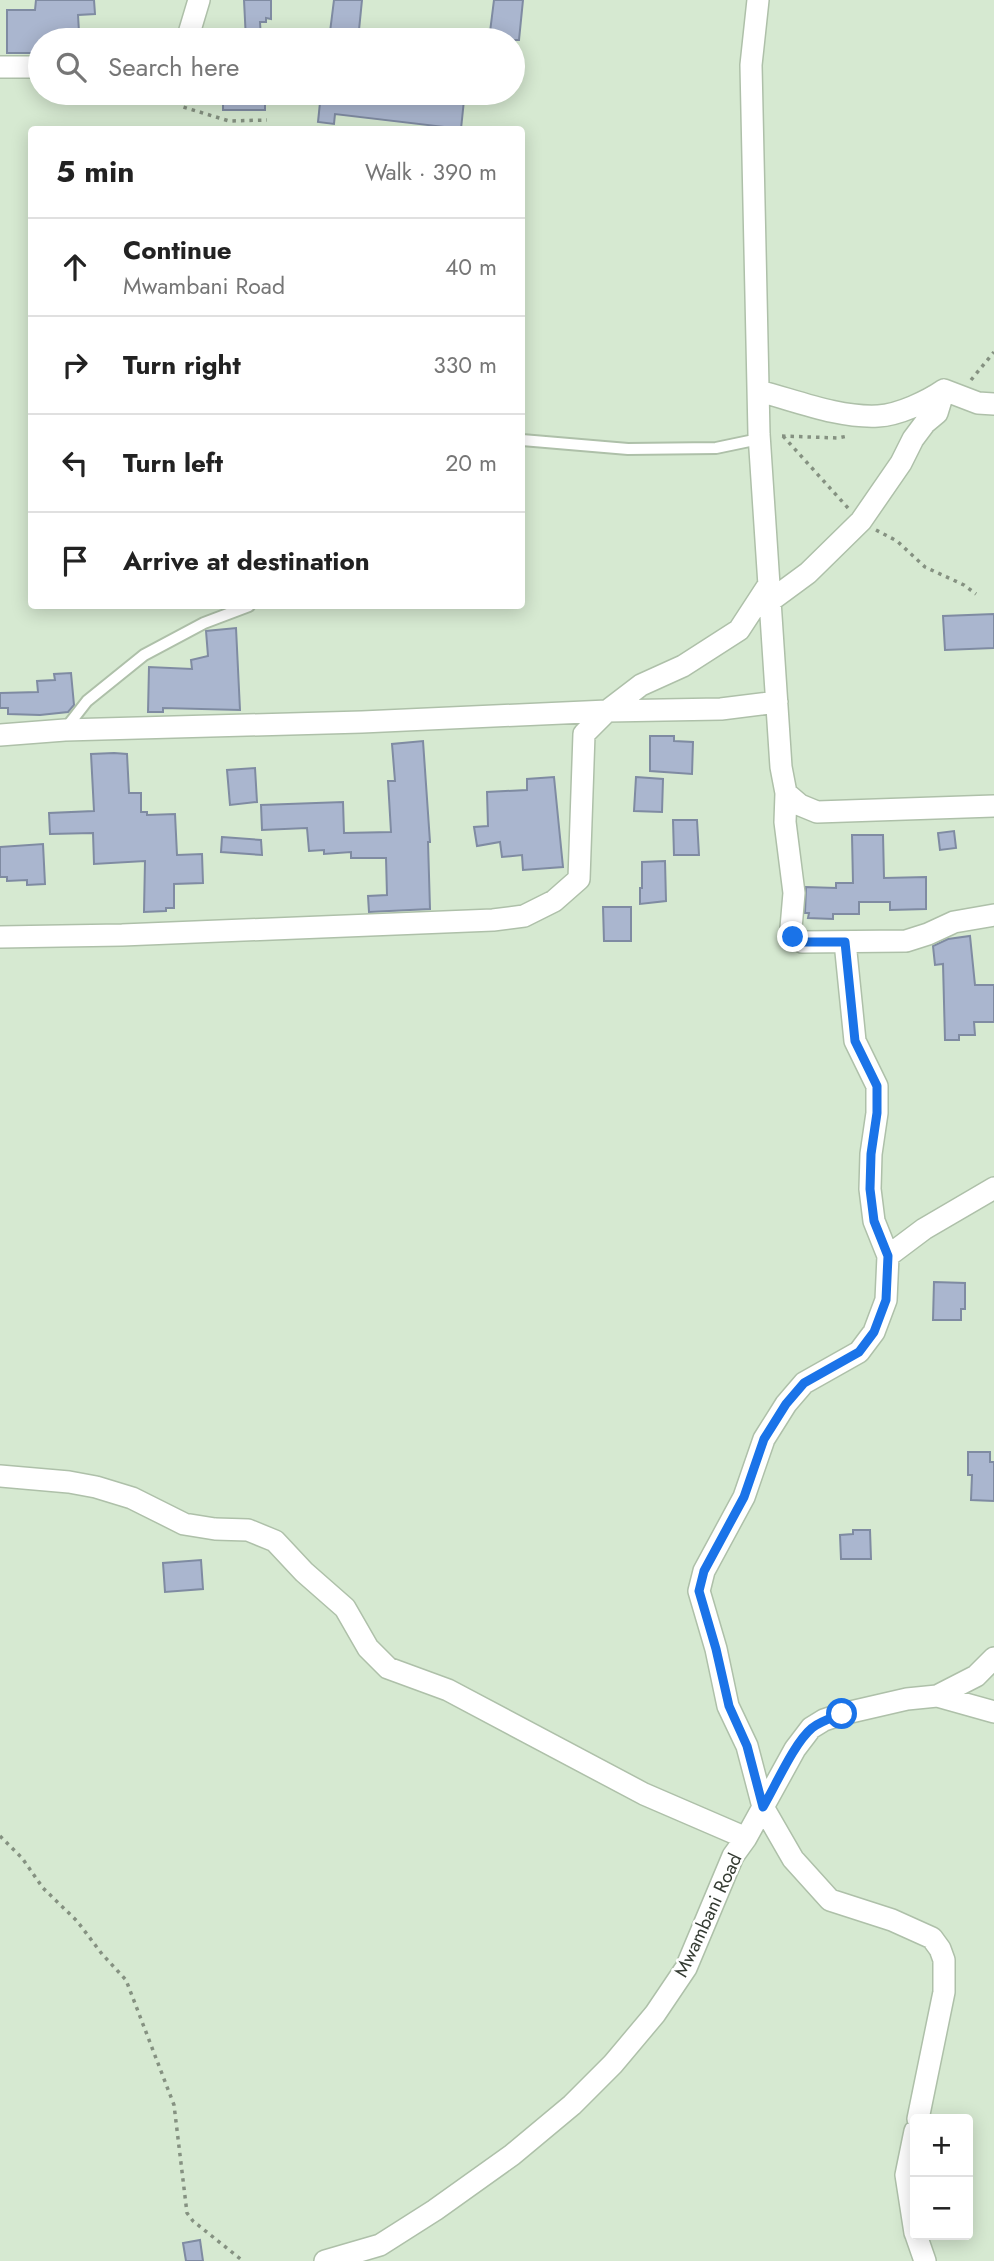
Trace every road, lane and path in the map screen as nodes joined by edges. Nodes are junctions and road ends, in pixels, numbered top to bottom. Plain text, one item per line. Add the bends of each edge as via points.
1 (199, 0) edge
2 (758, 0) edge
3 (191, 28) edge
4 (0, 67) edge
5 (28, 67) edge
6 (180, 105) edge
7 (267, 120) dead end
8 (994, 352) edge
9 (944, 390) junction
10 (759, 391) junction
11 (994, 404) edge
12 (859, 433) dead end
13 (759, 436) junction
14 (525, 440) edge
15 (770, 592) junction
16 (241, 609) edge
17 (777, 702) junction
18 (607, 711) junction
19 (65, 730) junction
20 (0, 735) edge
21 (786, 793) junction
22 (994, 806) edge
23 (994, 915) edge
24 (0, 937) edge
25 (845, 942) junction
26 (994, 1188) edge
27 (888, 1256) junction
28 (0, 1476) edge
29 (994, 1658) edge
30 (937, 1696) junction
31 (994, 1712) edge
32 (763, 1807) junction
33 (0, 1836) edge
34 (746, 1838) junction
35 (919, 2114) edge
36 (910, 2156) edge
37 (910, 2207) edge
38 (917, 2240) edge
39 (243, 2261) edge
40 (325, 2261) edge
41 (925, 2261) edge

1 - 3 street
2 - 10 street via 751,65
4 - 5 street
6 - 7 path via 229,121
8 - 9 path via 969,382
9 - 10 street via 927,401 879,416 846,414
9 - 11 street
9 - 15 street via 937,413 913,439 861,521 808,573
10 - 13 street
12 - 13 path via 838,438
13 - 14 lane via 716,448 628,449
13 - 15 street
15 - 17 street
15 - 18 street via 739,630 683,666 641,685
16 - 19 lane via 144,655 86,701
17 - 18 street via 721,709
17 - 21 street
18 - 19 street
18 - 24 street via 584,734 579,879 554,901 524,916 448,924
19 - 20 street
21 - 22 street via 817,812
21 - 25 street via 793,937 802,942
23 - 25 street via 954,922 906,941
25 - 27 street via 855,1041 877,1086 870,1189 874,1221
26 - 27 street
27 - 32 street via 886,1300 874,1332 859,1352 804,1383 786,1404 764,1439 744,1497 704,1571 699,1591 729,1706 747,1746
28 - 34 street via 96,1487 132,1498 184,1524 248,1530 275,1541 345,1608 368,1648 388,1668 448,1690 644,1794
29 - 30 street via 976,1676
30 - 31 street, Mwambani Road
30 - 32 street, Mwambani Road via 842,1714 811,1728
32 - 34 street, Mwambani Road
32 - 35 street via 793,1859 826,1897 932,1938 940,1949 944,1992
33 - 39 path via 126,1980 174,2105 187,2213
34 - 40 street, Mwambani Road via 733,1856 687,1968 613,2064 512,2155 435,2210 380,2245
36 - 37 street via 906,2186
38 - 41 street

